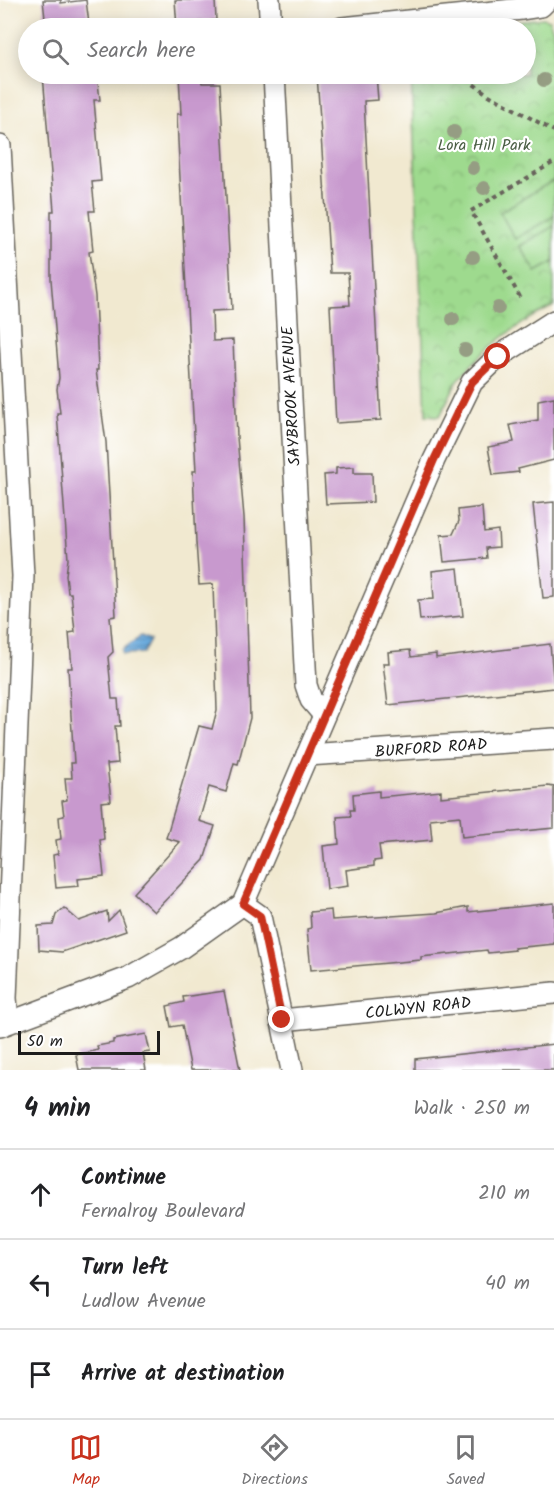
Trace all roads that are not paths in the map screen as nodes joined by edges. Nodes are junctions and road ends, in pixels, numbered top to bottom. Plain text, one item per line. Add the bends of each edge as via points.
1 (269, 0) edge
2 (547, 0) edge
3 (270, 18) edge
4 (434, 18) edge
5 (275, 84) edge
6 (0, 147) edge
7 (554, 321) edge
8 (7, 439) edge
9 (323, 714) junction
10 (554, 738) edge
11 (8, 747) edge
12 (307, 755) junction
13 (243, 904) junction
14 (554, 993) edge
15 (282, 1020) junction
16 (4, 1024) edge
17 (292, 1070) edge

1 - 3 street
2 - 4 street via 535,7
5 - 9 street, SAYBROOK AVENUE via 306,685
6 - 8 street
7 - 9 street via 498,357 472,382
8 - 11 street via 23,576
9 - 12 street
10 - 12 street, BURFORD ROAD
11 - 16 street
12 - 13 street
13 - 15 street via 260,916
13 - 16 street via 181,948 128,978
14 - 15 street, COLWYN ROAD
15 - 17 street

